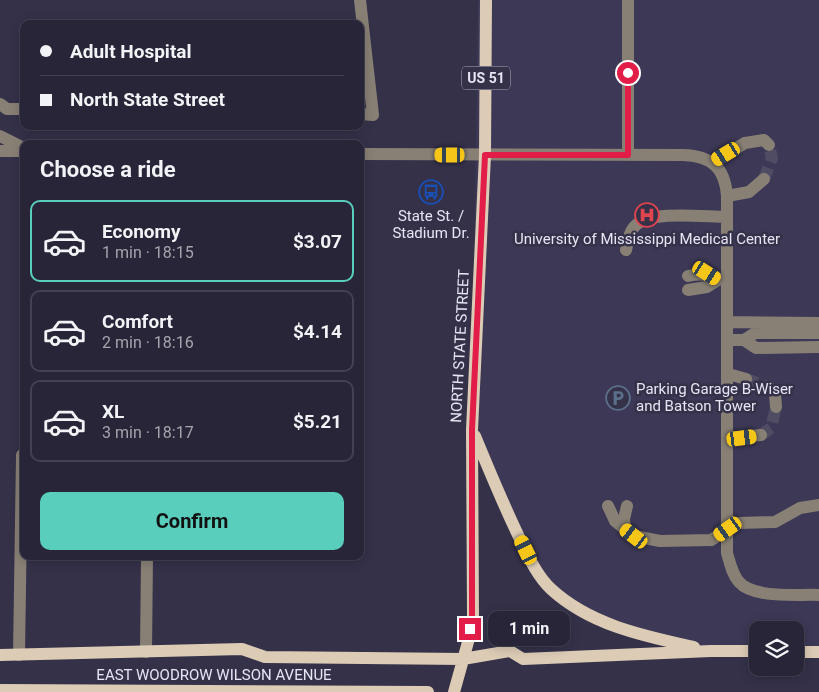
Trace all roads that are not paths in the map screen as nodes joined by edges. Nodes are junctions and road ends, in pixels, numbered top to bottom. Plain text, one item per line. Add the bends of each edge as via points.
1 (360, 0) edge
2 (486, 0) edge
3 (628, 0) edge
4 (362, 20) edge
5 (364, 35) edge
6 (0, 104) edge
7 (20, 109) edge
8 (364, 114) edge
9 (0, 136) edge
10 (770, 146) dead end
11 (20, 148) edge
12 (20, 150) edge
13 (0, 151) edge
14 (364, 154) edge
15 (485, 155) junction
16 (628, 155) junction
17 (713, 162) junction
18 (764, 179) tunnel mouth
19 (726, 196) junction
20 (727, 217) junction
21 (626, 250) dead end
22 (688, 276) dead end
23 (722, 280) junction
24 (688, 290) dead end
25 (727, 322) junction
26 (819, 323) edge
27 (819, 333) edge
28 (727, 340) junction
29 (744, 340) junction
30 (819, 348) edge
31 (727, 377) junction
32 (746, 379) tunnel mouth
33 (769, 387) dead end
34 (776, 407) tunnel mouth
35 (472, 430) junction
36 (761, 435) dead end
37 (727, 438) junction
38 (819, 505) edge
39 (608, 506) dead end
40 (627, 506) dead end
41 (728, 529) junction
42 (625, 530) junction
43 (20, 560) edge
44 (147, 560) edge
45 (819, 594) edge
46 (711, 651) junction
47 (749, 651) edge
48 (146, 652) junction
49 (804, 652) edge
50 (819, 652) edge
51 (0, 655) edge
52 (19, 655) junction
53 (463, 659) junction
54 (0, 690) edge
55 (77, 691) edge
56 (131, 692) edge
57 (259, 692) edge
58 (428, 692) edge
59 (454, 692) edge

1 - 4 street
2 - 15 main road, NORTH STATE STREET / US 51
3 - 16 street
5 - 8 street via 373,115
6 - 7 street via 7,109
9 - 11 street
10 - 17 street via 764,140 745,143
12 - 13 street
14 - 15 street
15 - 16 street
15 - 35 main road, NORTH STATE STREET / US 51
16 - 17 street via 697,155
17 - 19 street via 720,172
18 - 19 street via 749,192
19 - 20 street
20 - 21 street via 657,216 645,219 634,226
20 - 23 street
22 - 23 street via 707,273
23 - 24 street
23 - 25 street
25 - 26 street
25 - 28 street
27 - 29 street via 755,333
28 - 29 street
28 - 31 street
29 - 30 street via 756,348
31 - 32 street via 732,374
31 - 37 street
33 - 34 street via 775,394
35 - 46 main road via 532,564 550,588 604,622
35 - 53 main road, NORTH STATE STREET / US 51 via 472,616
36 - 37 street
37 - 41 street
38 - 41 street via 800,508 775,522 739,523
39 - 42 street via 615,521
40 - 42 street
41 - 42 street via 711,540 660,541 634,536
41 - 45 street via 727,553 740,584 764,593
43 - 52 street
44 - 48 street
46 - 47 main road, EAST WOODROW WILSON AVENUE
46 - 53 main road, EAST WOODROW WILSON AVENUE via 523,659 510,651
48 - 52 main road, EAST WOODROW WILSON AVENUE
48 - 53 main road, EAST WOODROW WILSON AVENUE via 242,649 265,657
49 - 50 main road
51 - 52 main road, EAST WOODROW WILSON AVENUE
53 - 59 main road, NORTH STATE STREET / US 51
54 - 55 main road, EAST WOODROW WILSON AVENUE
55 - 56 main road, EAST WOODROW WILSON AVENUE
56 - 57 main road, EAST WOODROW WILSON AVENUE
57 - 58 main road, EAST WOODROW WILSON AVENUE

